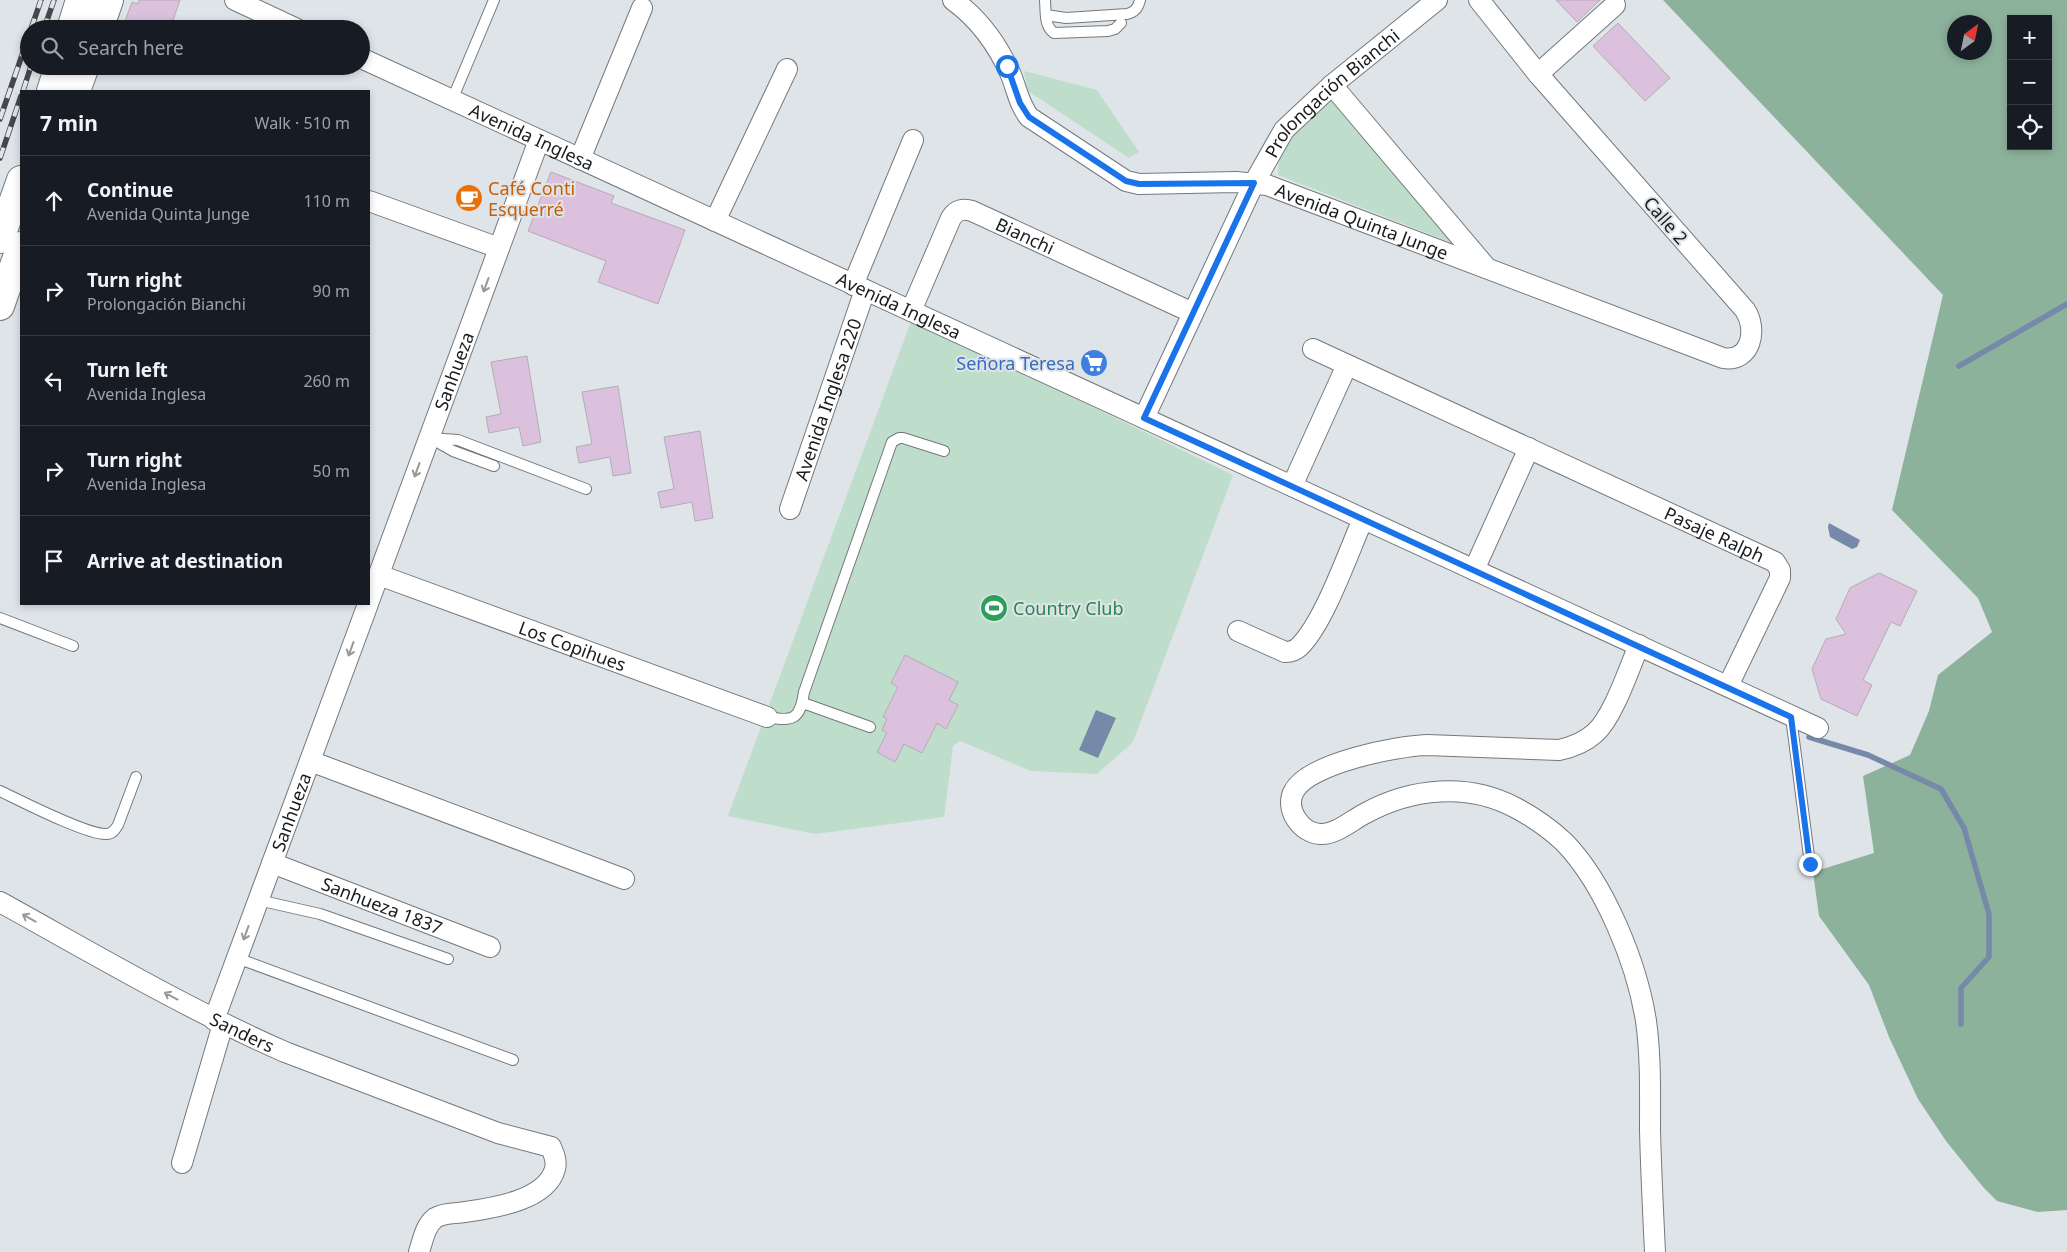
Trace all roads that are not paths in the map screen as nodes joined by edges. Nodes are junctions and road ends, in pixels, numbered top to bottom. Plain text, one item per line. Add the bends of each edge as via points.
1 (80, 0) edge
2 (109, 0) edge
3 (235, 0) edge
4 (494, 0) edge
5 (953, 0) edge
6 (1045, 0) edge
7 (1140, 0) edge
8 (1437, 0) edge
9 (1479, 0) edge
10 (1616, 5) dead end
11 (642, 8) dead end
12 (1046, 15) junction
13 (74, 20) edge
14 (102, 20) edge
15 (278, 20) edge
16 (1121, 23) dead end
17 (370, 62) edge
18 (787, 69) dead end
19 (1538, 74) junction
20 (56, 75) edge
21 (82, 75) edge
22 (1332, 85) junction
23 (51, 90) edge
24 (76, 90) edge
25 (452, 100) junction
26 (539, 140) junction
27 (913, 140) dead end
28 (580, 159) junction
29 (20, 183) edge
30 (1254, 183) junction
31 (370, 201) edge
32 (715, 221) junction
33 (0, 239) edge
34 (499, 248) junction
35 (20, 249) edge
36 (1486, 268) junction
37 (859, 287) junction
38 (0, 306) edge
39 (911, 311) junction
40 (1193, 313) junction
41 (1313, 349) dead end
42 (1718, 356) joint
43 (1347, 365) junction
44 (1144, 418) junction
45 (429, 438) junction
46 (1529, 448) junction
47 (944, 451) dead end
48 (494, 466) dead end
49 (1292, 486) junction
50 (586, 489) dead end
51 (790, 509) dead end
52 (1363, 519) junction
53 (1474, 570) junction
54 (378, 575) junction
55 (370, 597) edge
56 (367, 605) edge
57 (0, 618) edge
58 (1238, 631) dead end
59 (73, 646) dead end
60 (1639, 646) junction
61 (1728, 686) junction
62 (803, 703) junction
63 (767, 717) joint
64 (1791, 717) junction
65 (870, 727) dead end
66 (1818, 728) dead end
67 (310, 761) junction
68 (136, 777) dead end
69 (0, 791) edge
70 (272, 863) junction
71 (1810, 864) dead end
72 (624, 879) dead end
73 (258, 900) junction
74 (0, 902) edge
75 (490, 947) dead end
76 (237, 958) junction
77 (448, 959) dead end
78 (218, 1022) junction
79 (513, 1060) dead end
80 (182, 1163) dead end
81 (419, 1252) edge
82 (1655, 1252) edge

1 - 13 main road
2 - 14 main road
3 - 15 street
4 - 25 lane
5 - 30 street, Avenida Quinta Junge via 990,37 1007,66 1020,103 1029,117 1126,181 1139,184
6 - 12 lane
7 - 12 lane via 1138,8 1127,14 1066,18
8 - 22 street, Prolongación Bianchi
9 - 19 street, Calle 2
10 - 19 street
11 - 28 street
12 - 16 lane via 1048,27 1054,33 1108,31
17 - 25 street, Avenida Inglesa
18 - 32 street
19 - 42 street, Calle 2 via 1750,316 1753,332 1744,353 1734,358
20 - 23 main road
21 - 24 main road
22 - 30 street, Prolongación Bianchi via 1284,130
22 - 36 street
25 - 26 street, Avenida Inglesa
26 - 28 street, Avenida Inglesa
26 - 34 street, Sanhueza
27 - 37 street, Avenida Inglesa 220
28 - 32 street, Avenida Inglesa
29 - 33 main road
30 - 36 street, Avenida Quinta Junge via 1290,192
30 - 40 street, Prolongación Bianchi
31 - 34 street
32 - 37 street, Avenida Inglesa
34 -> 45 street, Sanhueza
35 - 38 main road
36 - 42 street, Avenida Quinta Junge
37 - 39 street, Avenida Inglesa
37 - 51 street, Avenida Inglesa 220
39 - 40 street, Bianchi via 951,218 963,209
39 - 44 street, Avenida Inglesa
40 - 44 street, Prolongación Bianchi
41 - 43 street, Pasaje Ralph
43 - 46 street, Pasaje Ralph
43 - 49 street
44 - 49 street, Avenida Inglesa
45 - 48 lane
45 - 50 lane via 458,440
45 -> 54 street, Sanhueza
46 - 53 street
46 - 61 street, Pasaje Ralph via 1778,566 1779,582
47 - 62 lane via 903,438 892,442 804,692
49 - 52 street, Avenida Inglesa
52 - 53 street, Avenida Inglesa
52 - 58 street via 1327,600 1300,647 1285,652
53 - 60 street, Avenida Inglesa
54 - 55 street, Sanhueza
54 - 63 street, Los Copihues
56 -> 67 street, Sanhueza
57 - 59 lane
60 - 61 street, Avenida Inglesa
60 - 82 street via 1604,721 1594,734 1579,744 1559,750 1427,745 1378,751 1314,774 1294,790 1291,802 1298,823 1304,829 1320,834 1336,830 1382,805 1416,795 1455,790 1474,793 1530,815 1564,842 1578,858 1612,916 1641,995 1649,1051
61 - 64 street, Avenida Inglesa
62 - 63 lane via 798,714 790,720
62 - 65 lane
64 - 66 street, Avenida Inglesa
64 - 71 lane
67 - 70 street, Sanhueza
67 - 72 street
68 - 69 lane via 118,825 107,834 85,829
70 - 73 street, Sanhueza
70 - 75 street, Sanhueza 1837
73 -> 76 street, Sanhueza
73 - 77 lane via 320,914
78 -> 74 street, Sanders
76 - 78 street, Sanhueza
76 - 79 lane
78 - 80 street, Sanhueza
78 - 81 street, Sanders via 285,1052 498,1133 551,1147 556,1160 555,1170 536,1192 512,1203 446,1213 436,1218 427,1226

